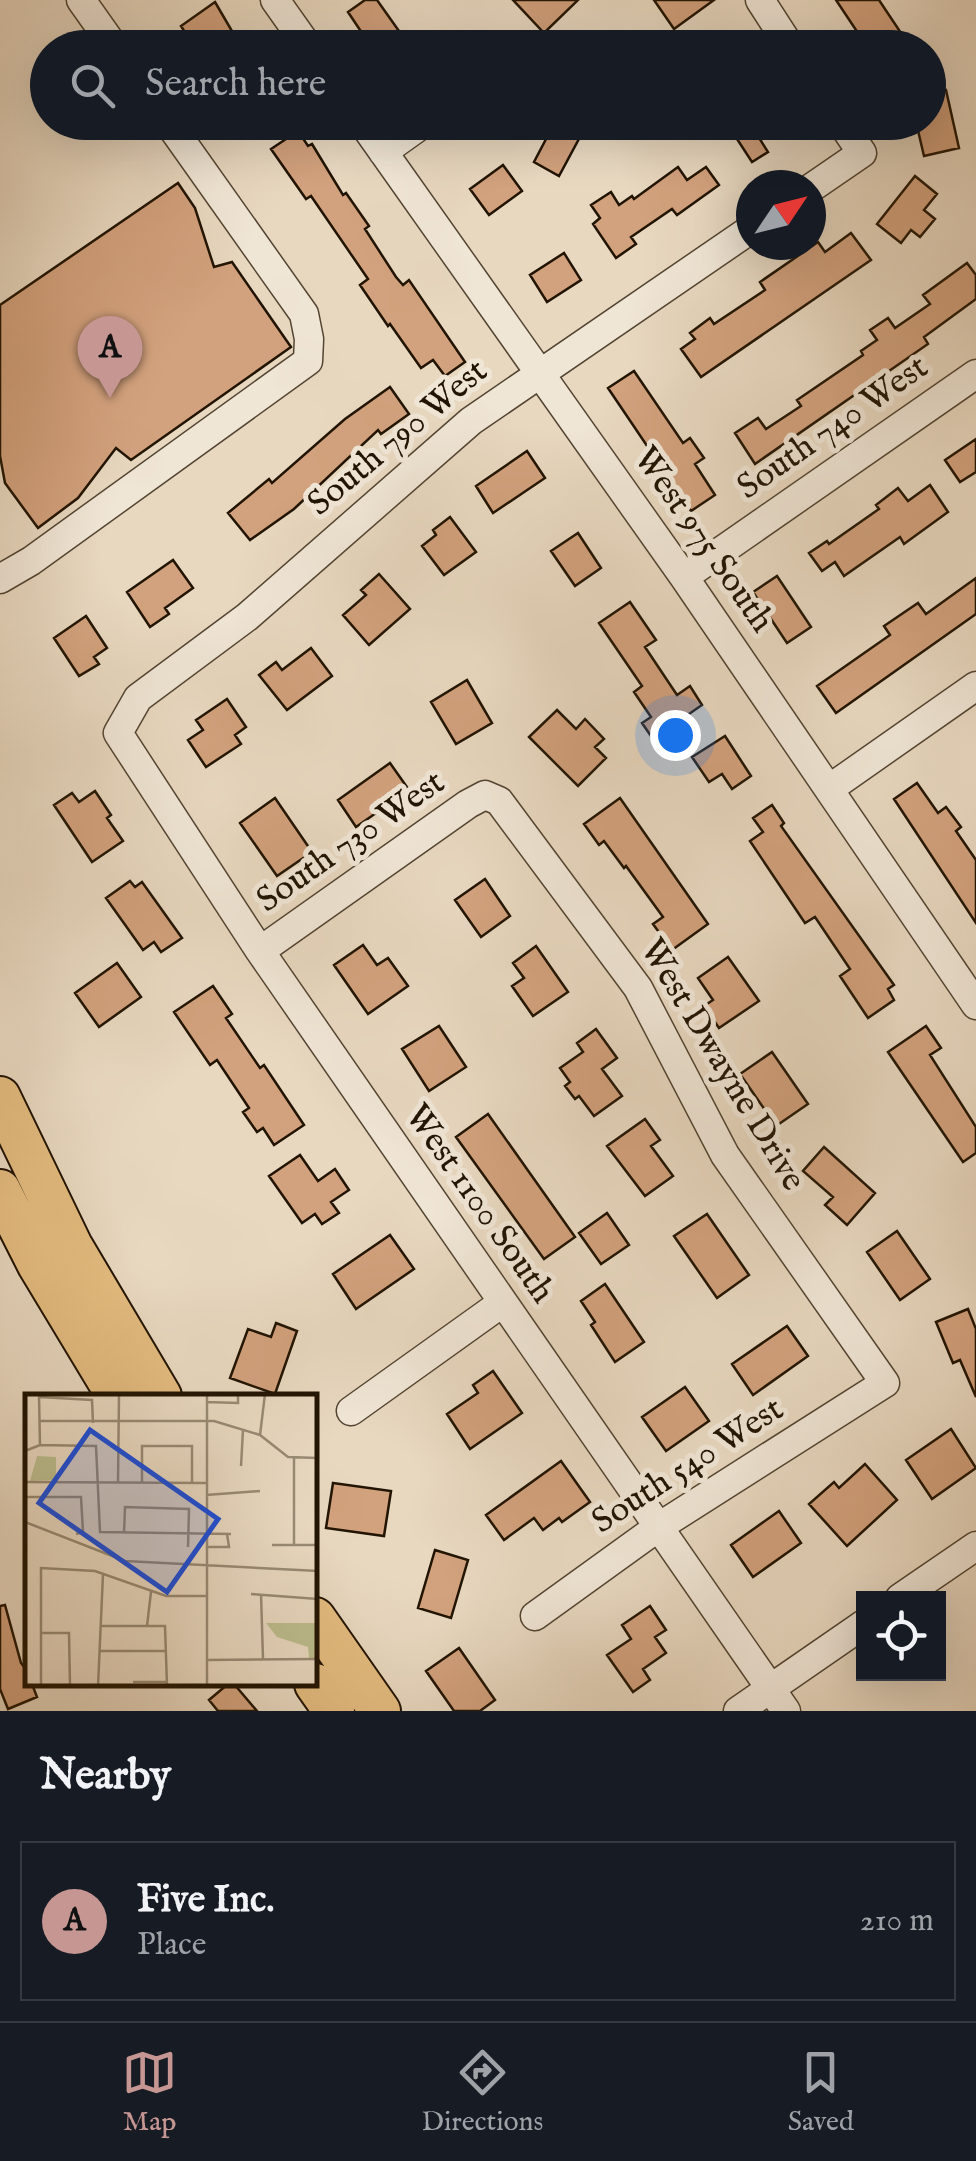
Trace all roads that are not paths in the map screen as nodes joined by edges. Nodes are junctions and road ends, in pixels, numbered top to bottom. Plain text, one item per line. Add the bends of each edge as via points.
1 (82, 0) edge
2 (760, 0) edge
3 (284, 3) edge
4 (103, 30) edge
5 (299, 30) edge
6 (780, 30) edge
7 (181, 140) edge
8 (375, 140) edge
9 (400, 140) edge
10 (853, 140) edge
11 (383, 152) junction
12 (826, 178) edge
13 (736, 239) edge
14 (540, 373) junction
15 (976, 374) edge
16 (684, 577) junction
17 (0, 579) edge
18 (976, 686) edge
19 (118, 734) joint
20 (828, 789) junction
21 (485, 795) joint
22 (260, 951) junction
23 (976, 1004) edge
24 (0, 1097) edge
25 (0, 1190) edge
26 (502, 1303) junction
27 (885, 1384) joint
28 (115, 1394) edge
29 (160, 1394) edge
30 (352, 1411) dead end
31 (657, 1528) junction
32 (976, 1546) edge
33 (910, 1591) edge
34 (535, 1616) dead end
35 (318, 1622) edge
36 (856, 1631) edge
37 (316, 1686) edge
38 (778, 1700) edge
39 (334, 1711) edge
40 (380, 1711) edge
41 (738, 1711) edge

1 - 4 street
2 - 6 street
3 - 5 street
7 - 17 street via 304,314 308,361
8 - 11 street, West 975 South
9 - 11 street
10 - 12 street via 862,153
11 - 14 street, West 975 South
13 - 14 street, South 790 West
14 - 16 street, West 975 South
14 - 19 street, South 790 West via 471,421 247,617 138,698
15 - 16 street, South 740 West
16 - 20 street, West 975 South
18 - 20 street
19 - 22 street, West 1100 South
20 - 23 street, West 975 South
21 - 22 street, South 730 West
21 - 27 street, West Dwayne Drive via 510,812 638,988 725,1154
22 - 26 street, West 1100 South
24 - 29 highway via 72,1246
25 - 28 highway
26 - 30 street
26 - 31 street, West 1100 South
27 - 31 street, South 540 West
31 - 34 street, South 540 West
31 - 38 street, West 1100 South
32 - 33 street
35 - 40 highway
36 - 38 street
37 - 39 highway
38 - 41 street

